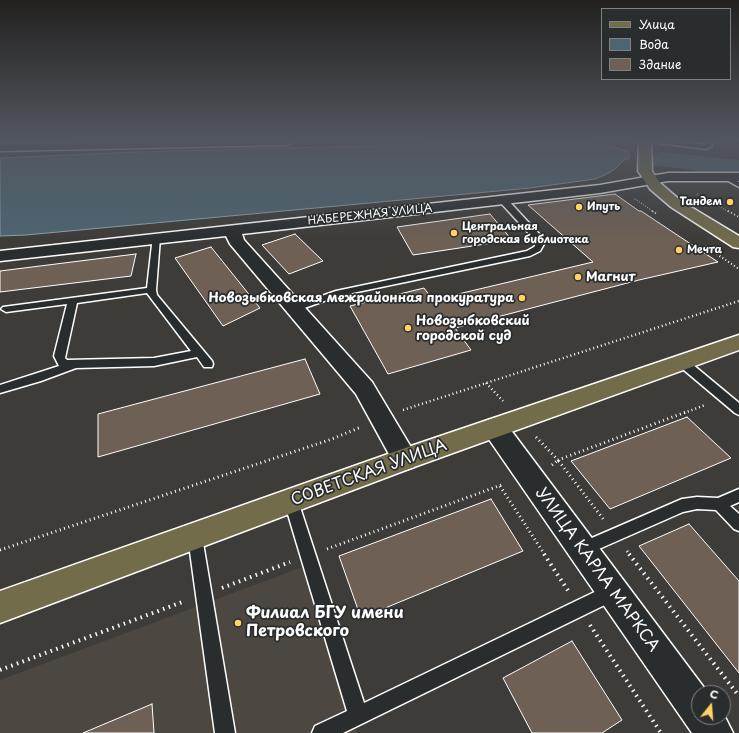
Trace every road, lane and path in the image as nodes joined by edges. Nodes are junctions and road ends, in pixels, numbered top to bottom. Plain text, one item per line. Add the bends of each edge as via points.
1 (648, 175) edge
2 (723, 176) junction
3 (739, 177) edge
4 (649, 179) junction
5 (739, 185) edge
6 (697, 194) dead end
7 (503, 200) junction
8 (739, 217) edge
9 (233, 230) junction
10 (156, 238) junction
11 (739, 243) edge
12 (0, 254) edge
13 (151, 290) junction
14 (74, 300) junction
15 (296, 308) junction
16 (6, 309) dead end
17 (739, 342) edge
18 (199, 353) junction
19 (682, 362) junction
20 (73, 364) junction
21 (208, 364) dead end
22 (486, 383) dead end
23 (0, 389) edge
24 (724, 397) junction
25 (739, 410) edge
26 (508, 424) junction
27 (405, 459) junction
28 (558, 460) junction
29 (528, 475) junction
30 (739, 495) edge
31 (291, 501) junction
32 (719, 504) junction
33 (739, 524) edge
34 (615, 535) junction
35 (195, 537) junction
36 (582, 549) junction
37 (308, 556) junction
38 (613, 592) junction
39 (203, 594) junction
40 (0, 607) edge
41 (0, 670) edge
42 (739, 696) edge
43 (691, 701) edge
44 (358, 715) junction
45 (225, 733) edge
46 (322, 733) edge

1 - 4 main road
2 - 3 street, НАБЕРЕЖНАЯ УЛИЦА
2 - 4 street, НАБЕРЕЖНАЯ УЛИЦА
2 - 5 lane
4 - 7 street, НАБЕРЕЖНАЯ УЛИЦА via 600,189
4 - 11 main road via 676,204
6 - 8 path
7 - 9 street, НАБЕРЕЖНАЯ УЛИЦА
7 - 15 lane via 538,238 540,244 537,249 530,253 336,294
9 - 10 street, НАБЕРЕЖНАЯ УЛИЦА
9 - 15 street via 236,241
10 - 12 street, НАБЕРЕЖНАЯ УЛИЦА
10 - 13 lane
13 - 14 lane
13 - 18 lane via 153,296
14 - 16 lane
14 - 20 lane via 59,356 64,364
15 - 27 street via 364,388
17 - 19 main road, СОВЕТСКАЯ УЛИЦА
18 - 20 lane via 154,362
18 - 21 lane
19 - 24 lane
19 - 26 main road, СОВЕТСКАЯ УЛИЦА
20 - 23 lane
22 - 26 path
24 - 25 lane
24 - 28 path
26 - 27 main road, СОВЕТСКАЯ УЛИЦА
26 - 28 path
26 - 29 street, УЛИЦА КАРЛА МАРКСА
27 - 31 main road, СОВЕТСКАЯ УЛИЦА
28 - 29 path via 548,468
28 - 34 path
29 - 36 street, УЛИЦА КАРЛА МАРКСА
29 - 37 path
30 - 32 lane
31 - 35 main road, СОВЕТСКАЯ УЛИЦА
31 - 37 lane
32 - 33 lane
32 - 34 lane via 697,503 682,506
34 - 36 lane
34 - 42 path
35 - 39 lane
35 - 40 main road, СОВЕТСКАЯ УЛИЦА
36 - 38 street, УЛИЦА КАРЛА МАРКСА
37 - 39 path
37 - 44 lane
38 - 43 street, УЛИЦА КАРЛА МАРКСА
38 - 44 lane
39 - 41 path
39 - 45 lane
44 - 46 lane

